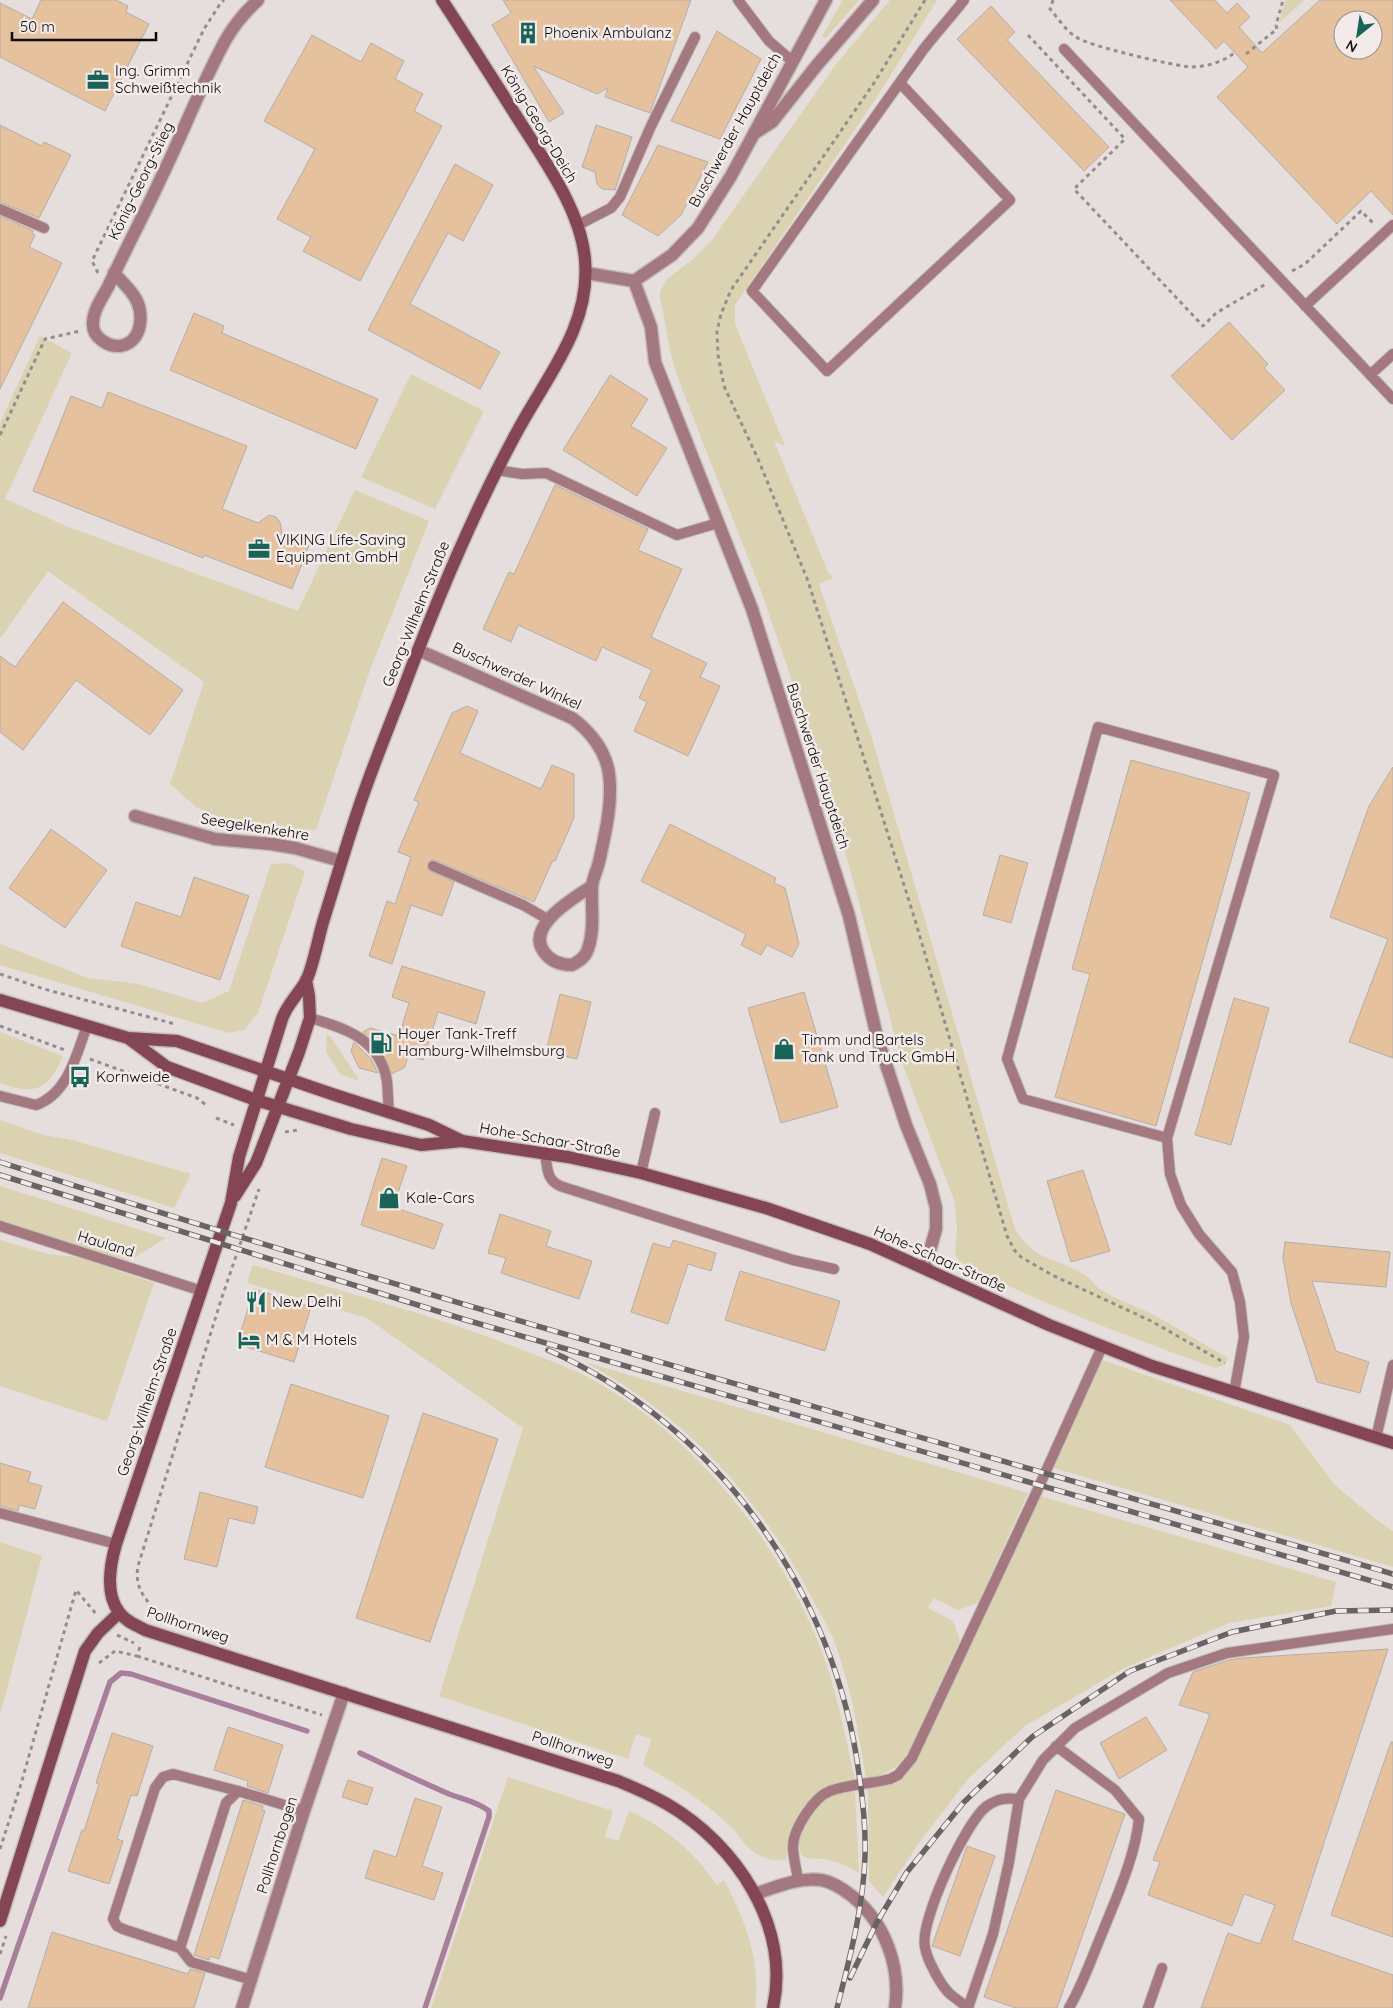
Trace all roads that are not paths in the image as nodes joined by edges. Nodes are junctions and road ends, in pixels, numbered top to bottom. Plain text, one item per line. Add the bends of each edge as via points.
1 (258, 0) edge
2 (442, 0) edge
3 (738, 0) edge
4 (826, 0) edge
5 (873, 0) edge
6 (964, 0) edge
7 (695, 37) dead end
8 (1064, 49) dead end
9 (792, 61) junction
10 (900, 83) junction
11 (755, 132) junction
12 (0, 209) edge
13 (578, 225) junction
14 (1393, 225) edge
15 (44, 228) dead end
16 (114, 273) junction
17 (586, 274) junction
18 (634, 281) junction
19 (1305, 306) junction
20 (1393, 354) edge
21 (1370, 375) junction
22 (1393, 399) edge
23 (496, 470) junction
24 (718, 523) junction
25 (418, 650) junction
26 (135, 816) dead end
27 (341, 861) junction
28 (433, 866) dead end
29 (592, 886) junction
30 (549, 920) junction
31 (306, 980) junction
32 (0, 1000) edge
33 (310, 1018) junction
34 (87, 1026) junction
35 (128, 1038) junction
36 (266, 1071) junction
37 (290, 1079) junction
38 (0, 1096) edge
39 (256, 1100) junction
40 (279, 1107) junction
41 (389, 1112) junction
42 (655, 1112) dead end
43 (1167, 1138) junction
44 (462, 1141) junction
45 (546, 1154) junction
46 (641, 1173) junction
47 (230, 1202) junction
48 (0, 1226) edge
49 (925, 1268) junction
50 (834, 1269) dead end
51 (202, 1290) junction
52 (1102, 1347) junction
53 (1393, 1365) edge
54 (1392, 1378) edge
55 (1234, 1393) junction
56 (1376, 1438) junction
57 (1393, 1443) edge
58 (0, 1513) edge
59 (116, 1544) junction
60 (124, 1617) junction
61 (1393, 1629) edge
62 (344, 1694) junction
63 (1056, 1746) junction
64 (238, 1791) junction
65 (1019, 1799) junction
66 (304, 1811) junction
67 (798, 1881) junction
68 (755, 1894) junction
69 (0, 1921) edge
70 (180, 1948) junction
71 (1162, 1968) dead end
72 (252, 1980) junction
73 (242, 2008) edge
74 (773, 2008) edge
75 (895, 2008) edge
76 (968, 2008) edge
77 (1068, 2008) edge
78 (1148, 2008) edge

1 - 16 street, König-Georg-Stieg via 225,40
2 - 13 main road, König-Georg-Deich via 540,154
3 - 9 lane via 769,42
4 - 9 street, Buschwerder Hauptdeich
5 - 11 street via 772,122
6 - 10 lane
7 - 13 lane via 620,197 611,208
8 - 19 lane
9 - 11 street, Buschwerder Hauptdeich
10 - 10 lane via 752,292 827,371 1010,200
11 - 18 street, Buschwerder Hauptdeich via 698,228 672,255
12 - 15 lane
13 - 17 main road, König-Georg-Deich
14 - 19 lane
16 - 16 street, König-Georg-Stieg via 135,297 140,317 138,332 130,343 118,346 99,338 93,328 94,316
17 - 18 street
17 - 23 main road, Georg-Wilhelm-Straße via 584,295 572,336
18 - 24 street, Buschwerder Hauptdeich via 651,327 655,362
19 - 21 lane
20 - 21 lane
21 - 22 lane
23 - 24 lane via 546,473 677,535
23 - 25 main road, Georg-Wilhelm-Straße
24 - 49 street, Buschwerder Hauptdeich via 752,609 849,916 877,1037 906,1125 930,1184 936,1208 936,1229
25 - 27 main road, Georg-Wilhelm-Straße
25 - 29 street, Buschwerder Winkel via 572,718 597,743 609,774 609,803
26 - 27 street, Seegelkenkehre via 214,840 271,844
27 - 31 main road, Georg-Wilhelm-Straße
28 - 30 lane via 523,905
29 - 30 street, Buschwerder Winkel via 562,906
29 - 30 street, Buschwerder Winkel via 593,915 588,948 580,960 564,965 545,954 540,939
31 - 33 main road, Georg-Wilhelm-Straße
31 - 36 main road, Georg-Wilhelm-Straße via 286,1007
32 - 34 main road
33 - 37 main road, Georg-Wilhelm-Straße
33 - 41 lane via 367,1041 387,1080
34 - 35 main road
34 - 38 lane via 54,1095 36,1105
35 - 36 main road via 177,1041
35 - 39 main road via 167,1067
36 - 37 main road
36 - 39 main road, Georg-Wilhelm-Straße
37 - 40 main road, Georg-Wilhelm-Straße
37 - 41 main road, Hohe-Schaar-Straße
39 - 40 main road
39 - 47 main road, Georg-Wilhelm-Straße via 238,1157
40 - 44 main road, Hohe-Schaar-Straße via 351,1129 421,1144
40 - 47 main road, Georg-Wilhelm-Straße via 256,1163
41 - 44 main road, Hohe-Schaar-Straße via 429,1125
42 - 46 lane
43 - 43 lane via 1274,775 1098,727 1007,1059 1023,1099
43 - 55 lane via 1170,1174 1181,1205 1199,1234 1232,1272 1240,1302 1244,1337
44 - 45 main road, Hohe-Schaar-Straße
45 - 46 main road, Hohe-Schaar-Straße
45 - 50 lane via 549,1175 560,1186 793,1260
46 - 49 main road, Hohe-Schaar-Straße via 805,1221
47 - 51 main road, Georg-Wilhelm-Straße
48 - 51 lane, Hauland
49 - 52 main road, Hohe-Schaar-Straße
51 - 59 main road, Georg-Wilhelm-Straße
52 - 55 main road, Hohe-Schaar-Straße
52 - 67 lane via 912,1758 898,1775 890,1779 831,1791 815,1803 794,1838
53 - 54 lane
54 - 56 lane
55 - 56 main road, Hohe-Schaar-Straße
56 - 57 main road, Hohe-Schaar-Straße
58 - 59 lane
59 - 60 main road, Georg-Wilhelm-Straße via 110,1573 112,1594
60 - 62 main road, Pollhornweg via 145,1630
60 - 69 main road via 98,1633 86,1651
61 - 63 lane via 1227,1653 1176,1670 1075,1728
62 - 66 street, Pollhornbogen
62 - 68 main road, Pollhornweg via 640,1790 668,1804 704,1831
63 - 65 lane via 1043,1760
63 - 77 lane via 1115,1790 1139,1819 1137,1838 1115,1902
64 - 66 lane
64 - 70 lane via 226,1803
64 - 70 lane via 173,1774 163,1778 155,1788 113,1919 116,1926
65 - 76 lane via 993,1934
65 - 76 lane via 1002,1798 985,1807 965,1834 938,1890 927,1928 924,1946 936,1973 948,1993
66 - 72 street, Pollhornbogen
67 - 68 street
67 - 75 street via 821,1880 840,1887 862,1904 877,1922 893,1964
68 - 74 main road, Pollhornweg via 767,1919 775,1950
70 - 72 lane via 191,1962
71 - 78 lane
72 - 73 street, Pollhornbogen

